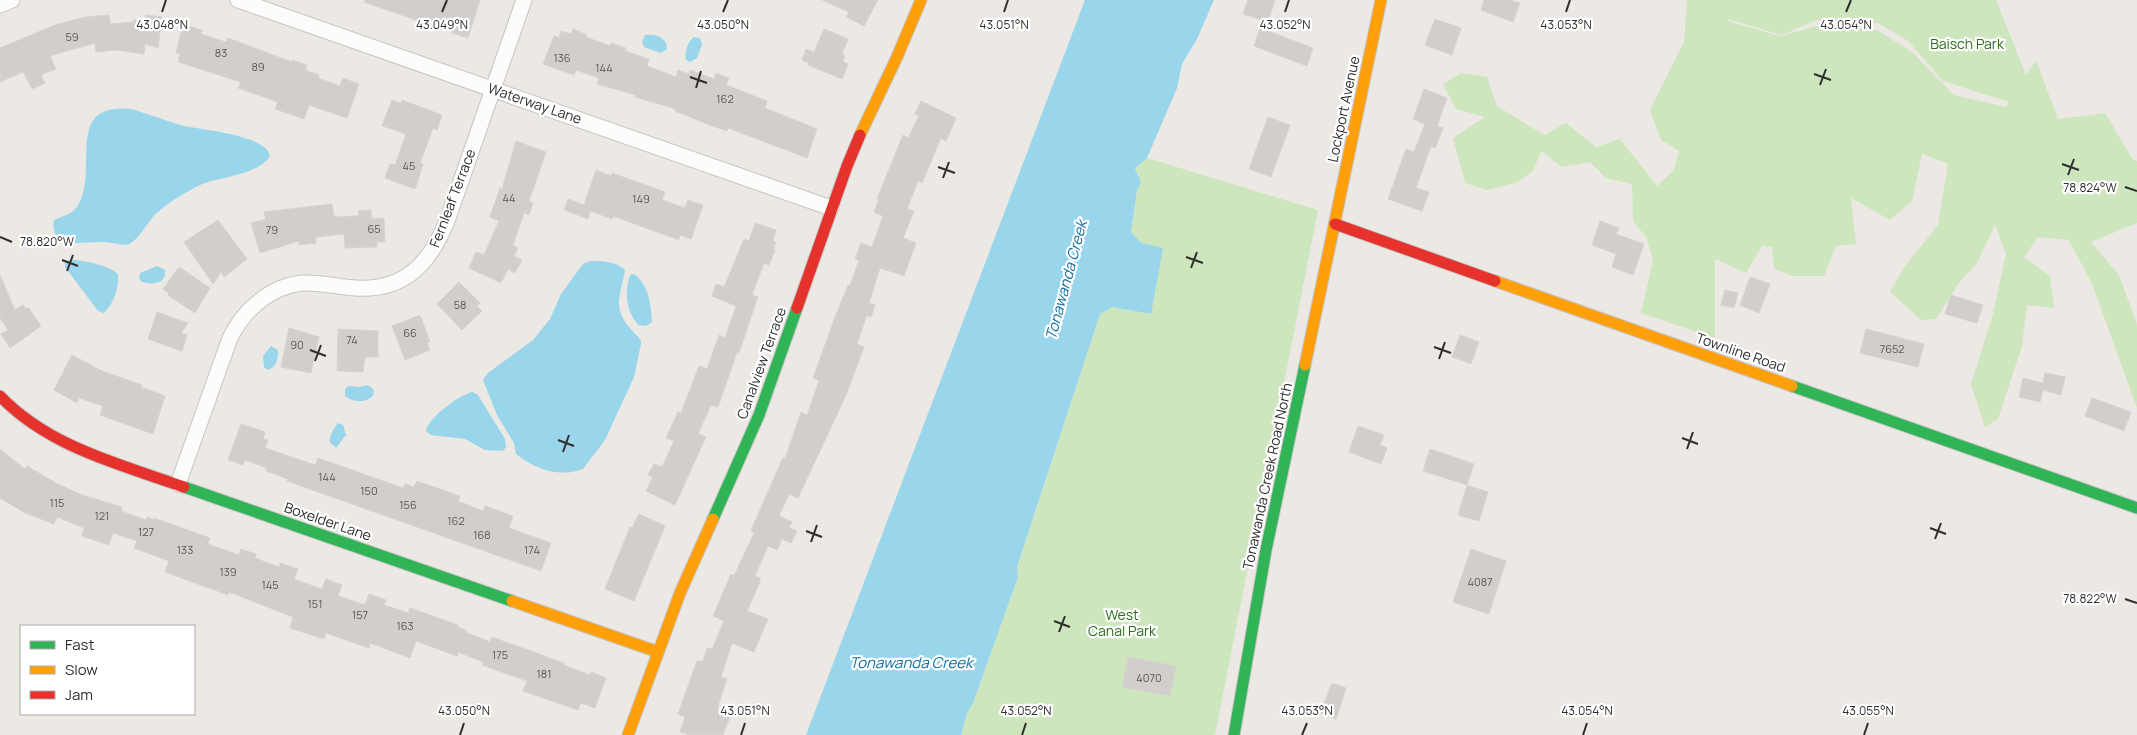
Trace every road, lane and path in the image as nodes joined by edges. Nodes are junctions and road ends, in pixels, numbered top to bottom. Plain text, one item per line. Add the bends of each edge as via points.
1 (12, 0) edge
2 (238, 0) edge
3 (524, 0) edge
4 (921, 0) edge
5 (1381, 0) edge
6 (0, 5) edge
7 (492, 88) junction
8 (831, 208) junction
9 (1335, 224) junction
10 (0, 396) edge
11 (178, 484) junction
12 (2137, 508) edge
13 (658, 652) junction
14 (628, 735) edge
15 (1234, 735) edge

1 - 6 street
2 - 7 street, Waterway Lane
3 - 7 street, Fernleaf Terrace
4 - 8 street, Canalview Terrace via 858,139
5 - 9 street, Lockport Avenue
7 - 8 street, Waterway Lane
7 - 11 street, Fernleaf Terrace via 437,245 428,258 408,276 384,286 356,288 302,283 279,289 256,304 240,320 230,338
8 - 13 street, Canalview Terrace via 759,415 685,581
9 - 12 street, Townline Road
9 - 15 street, Tonawanda Creek Road North via 1266,550
10 - 11 street, Boxelder Lane via 40,429 78,449
11 - 13 street, Boxelder Lane
13 - 14 street, Canalview Terrace

